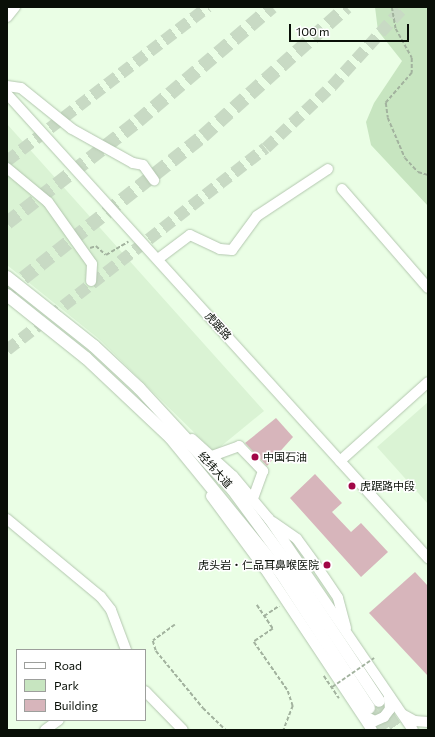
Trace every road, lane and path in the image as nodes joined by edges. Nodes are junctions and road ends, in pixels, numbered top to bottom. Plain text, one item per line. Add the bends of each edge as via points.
1 (15, 7) edge
2 (392, 7) edge
3 (7, 17) edge
4 (7, 86) edge
5 (7, 94) edge
6 (7, 168) edge
7 (328, 169) dead end
8 (428, 175) edge
9 (154, 180) dead end
10 (342, 190) dead end
11 (137, 236) junction
12 (83, 251) junction
13 (158, 259) junction
14 (7, 277) edge
15 (91, 281) dead end
16 (428, 288) edge
17 (7, 295) edge
18 (428, 382) edge
19 (172, 422) junction
20 (212, 456) junction
21 (340, 461) junction
22 (253, 499) junction
23 (7, 519) edge
24 (428, 558) edge
25 (257, 605) dead end
26 (281, 605) dead end
27 (264, 616) junction
28 (175, 626) dead end
29 (126, 649) edge
30 (374, 658) dead end
31 (324, 676) dead end
32 (332, 687) junction
33 (146, 692) edge
34 (339, 698) dead end
35 (374, 704) junction
36 (401, 713) junction
37 (58, 721) edge
38 (428, 722) edge
39 (45, 730) edge
40 (182, 730) edge
41 (226, 730) edge
42 (284, 730) edge
43 (365, 730) edge
44 (372, 730) edge
45 (412, 730) edge

1 - 3 street
2 - 8 path via 396,29 412,58 412,73 386,103 388,118 405,158 418,172
4 - 9 street via 21,88 72,129 133,163 143,165
5 - 11 street, 虎踞路
6 - 12 street via 48,202
7 - 13 street via 257,216 232,250 220,249 190,235
10 - 16 street
11 - 12 path via 106,255 96,246
11 - 13 street, 虎踞路
12 - 15 street via 92,264
13 - 21 street, 虎踞路
14 - 19 main road, 经纬大道 via 94,346
17 - 35 main road, 经纬大道 via 86,358 171,438 281,573
18 - 21 street
19 - 20 street
19 - 35 main road, 经纬大道 via 252,514
20 - 22 street
20 - 22 street via 239,446 263,471
21 - 24 street, 虎踞路
22 - 35 street via 347,634
23 - 29 street via 101,596 110,610
25 - 27 path
26 - 27 path
27 - 42 path via 273,629 254,642 288,691 293,706
28 - 41 path via 153,641 156,651 203,708
30 - 32 path, bridge
31 - 32 path
32 - 34 path
33 - 40 street
35 - 36 street
35 - 43 street
35 - 44 street
36 - 38 street via 415,721
36 - 45 street
37 - 39 street

